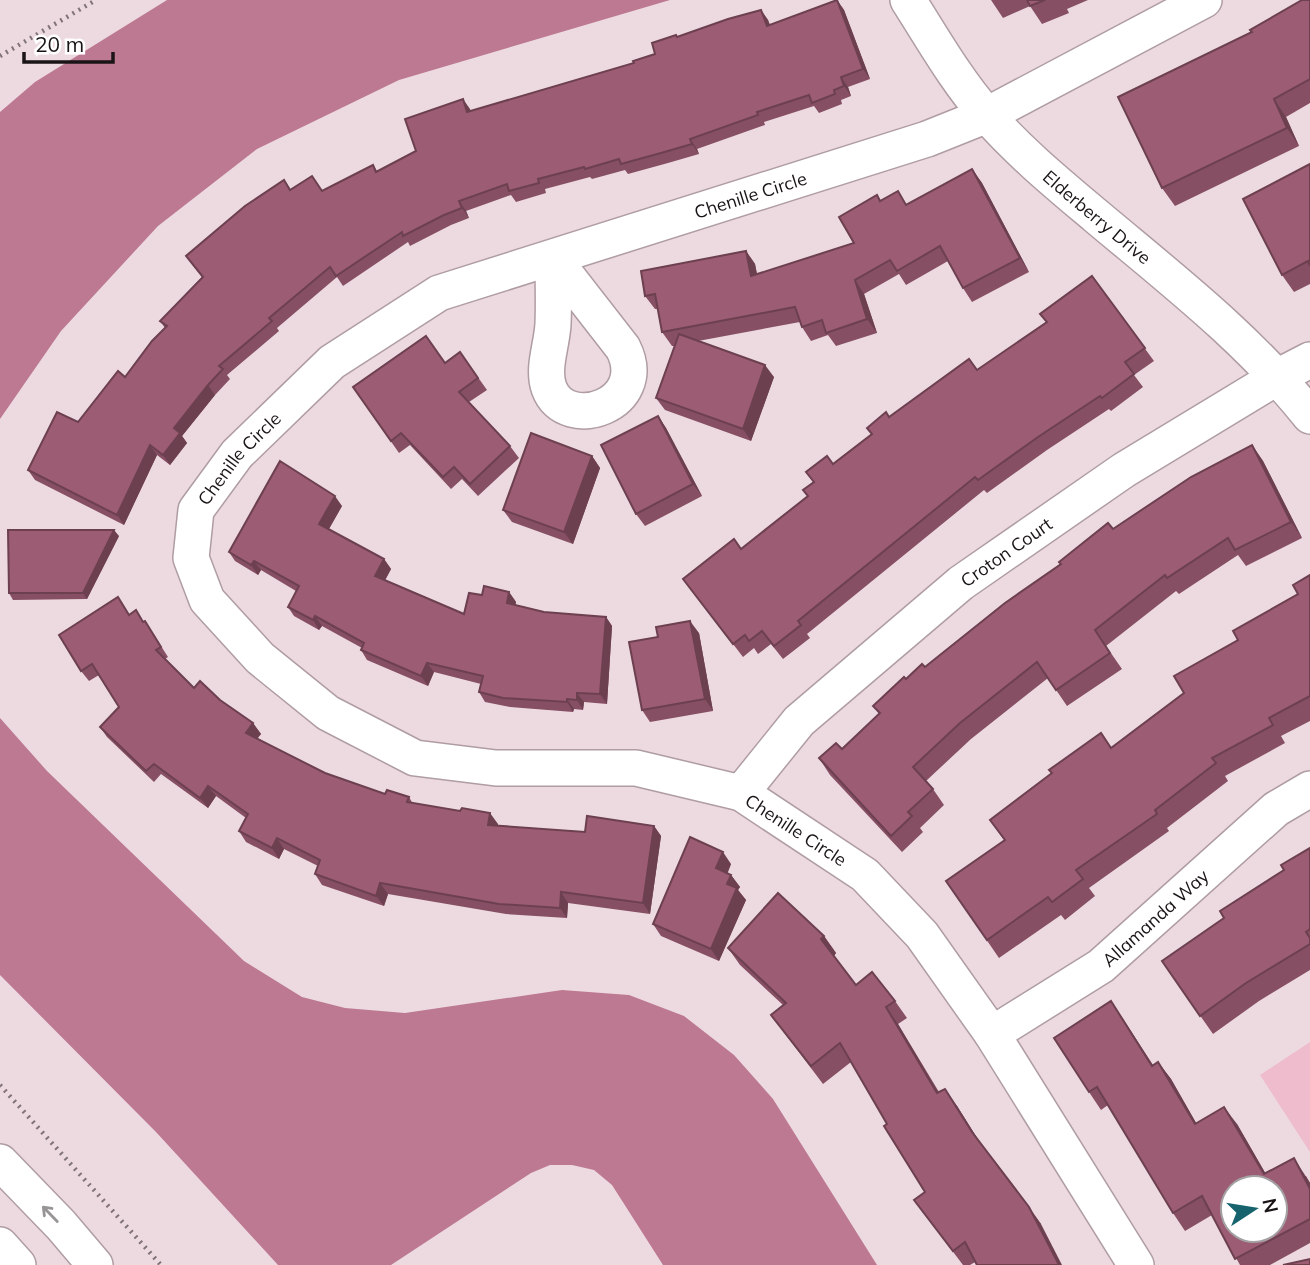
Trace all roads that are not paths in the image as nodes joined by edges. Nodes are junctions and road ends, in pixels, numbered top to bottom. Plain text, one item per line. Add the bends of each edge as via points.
1 (908, 0) edge
2 (1204, 0) edge
3 (987, 115) junction
4 (1310, 360) edge
5 (1279, 376) junction
6 (1310, 416) edge
7 (1310, 789) edge
8 (741, 793) junction
9 (992, 1034) junction
10 (0, 1161) edge
11 (0, 1245) edge
12 (18, 1265) edge
13 (95, 1265) edge
14 (1136, 1265) edge

1 - 3 street, Elderberry Drive
2 - 3 street, Chenille Circle
3 - 5 street, Elderberry Drive via 1053,180
3 - 8 street, Chenille Circle via 927,139 439,293 332,362 237,454 196,510 191,558 207,600 260,658 328,713 415,758 496,768 636,768
4 - 5 street, Croton Court
5 - 6 street, Elderberry Drive
5 - 8 street, Croton Court via 1124,470 961,583 799,721
7 - 9 street, Allamanda Way via 1276,809 1101,966
8 - 9 street, Chenille Circle via 865,875 922,935
9 - 14 street, Chenille Circle
13 -> 10 street
11 - 12 street

